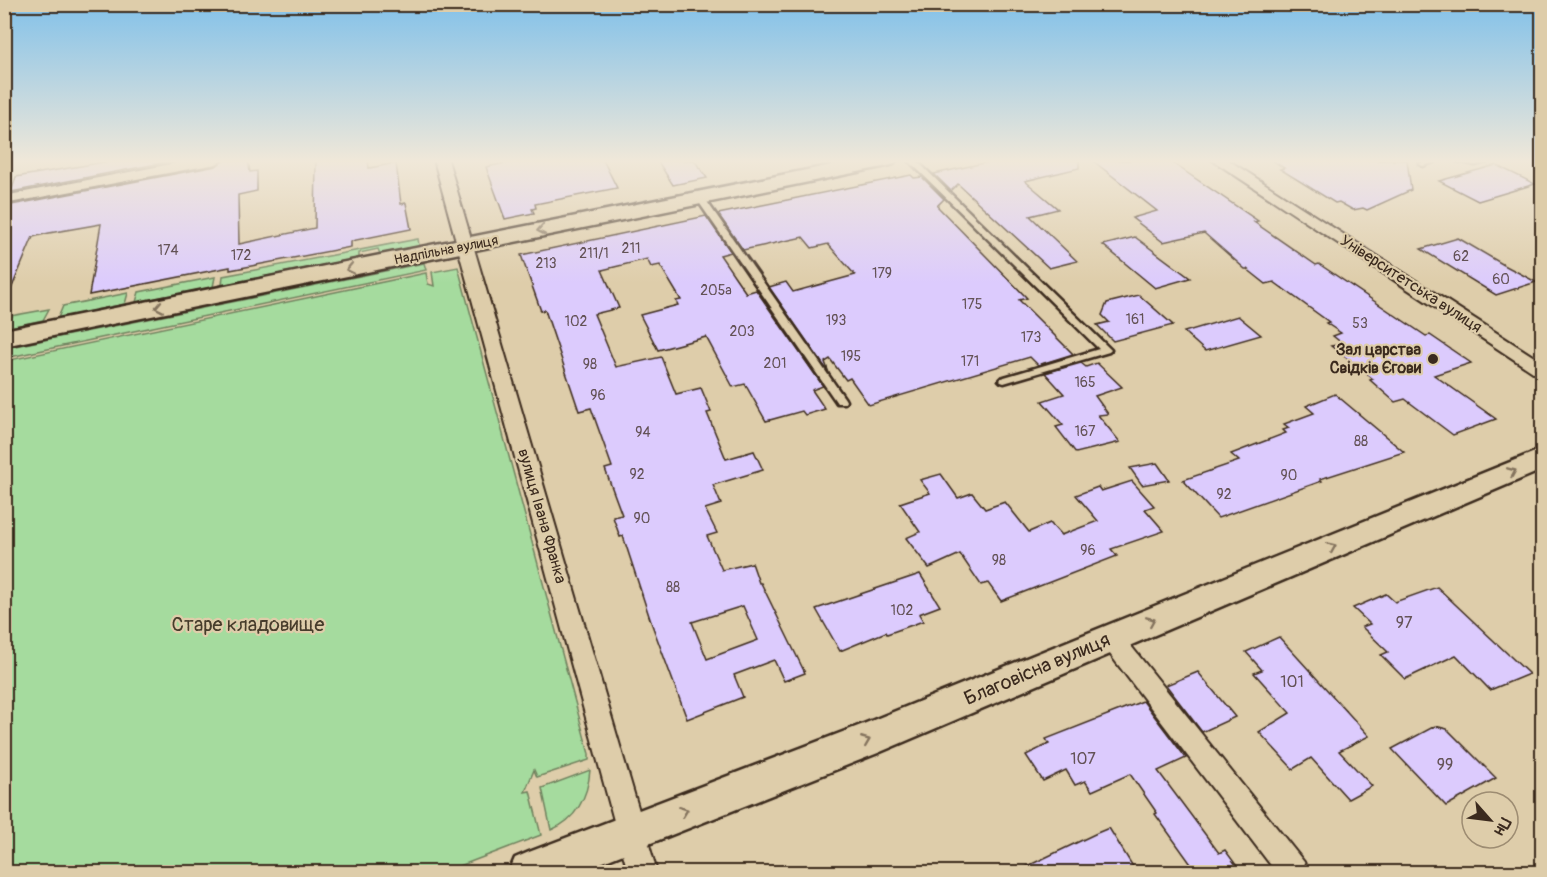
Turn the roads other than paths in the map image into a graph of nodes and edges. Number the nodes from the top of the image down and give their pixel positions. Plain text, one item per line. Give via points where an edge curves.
1 (452, 201) edge
2 (686, 201) edge
3 (702, 201) edge
4 (953, 201) edge
5 (1281, 201) edge
6 (465, 246) junction
7 (4, 338) edge
8 (1542, 370) edge
9 (1004, 380) dead end
10 (841, 401) dead end
11 (1542, 459) edge
12 (1111, 638) junction
13 (630, 833) junction
14 (529, 873) edge
15 (643, 873) edge
16 (1294, 873) edge

1 - 6 street, вулиця Івана Франка
2 -> 6 main road, Надпільна вулиця
3 - 10 lane
4 - 9 lane via 1106,350
5 - 8 street, Університетська вулиця
6 -> 7 main road, Надпільна вулиця
6 - 13 street, вулиця Івана Франка
12 -> 11 main road, Благовісна вулиця
13 -> 12 main road, Благовісна вулиця via 865,741
12 - 16 street
13 - 14 main road, Благовісна вулиця
13 - 15 street, вулиця Івана Франка

